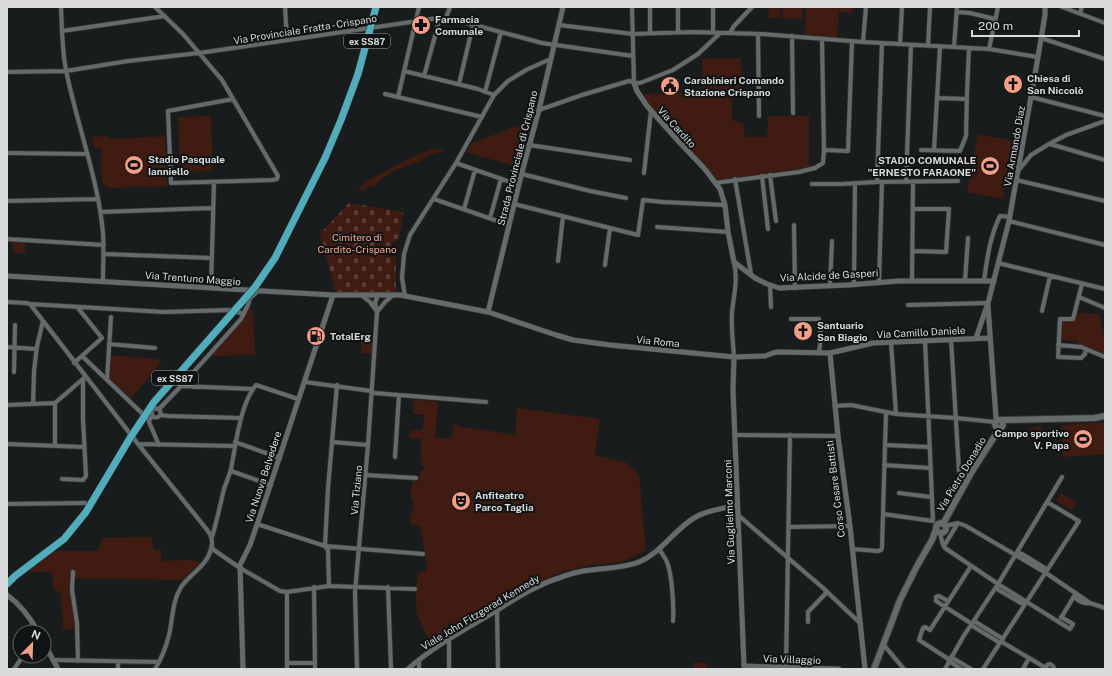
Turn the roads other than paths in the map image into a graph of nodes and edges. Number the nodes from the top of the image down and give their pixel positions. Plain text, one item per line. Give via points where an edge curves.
1 (61, 7) edge
2 (155, 7) edge
3 (285, 7) edge
4 (376, 7) edge
5 (419, 7) edge
6 (450, 7) edge
7 (563, 7) edge
8 (632, 7) edge
9 (650, 7) edge
10 (678, 7) edge
11 (713, 7) edge
12 (752, 7) edge
13 (866, 7) edge
14 (902, 7) edge
15 (930, 7) edge
16 (957, 7) edge
17 (998, 7) edge
18 (1045, 7) edge
19 (1062, 7) edge
20 (1082, 7) edge
21 (957, 12) junction
22 (1080, 13) junction
23 (165, 16) junction
24 (440, 18) junction
25 (446, 18) junction
26 (995, 19) junction
27 (416, 20) junction
28 (1105, 23) edge
29 (473, 24) junction
30 (559, 25) junction
31 (62, 31) junction
32 (501, 32) junction
33 (678, 32) junction
34 (713, 32) junction
35 (650, 33) junction
36 (720, 33) junction
37 (730, 33) junction
38 (633, 34) junction
39 (758, 34) junction
40 (792, 36) junction
41 (1041, 38) junction
42 (822, 39) junction
43 (288, 40) junction
44 (852, 42) junction
45 (863, 42) junction
46 (882, 43) junction
47 (900, 44) junction
48 (554, 45) junction
49 (911, 45) junction
50 (928, 46) junction
51 (940, 47) junction
52 (954, 47) junction
53 (969, 48) junction
54 (989, 49) junction
55 (199, 53) junction
56 (633, 56) junction
57 (1038, 57) junction
58 (1105, 59) edge
59 (550, 60) junction
60 (66, 71) junction
61 (404, 71) junction
62 (7, 72) edge
63 (424, 76) junction
64 (634, 83) junction
65 (459, 84) junction
66 (485, 92) junction
67 (385, 94) dead end
68 (494, 95) junction
69 (398, 97) junction
70 (1032, 97) junction
71 (938, 98) junction
72 (233, 99) junction
73 (966, 99) junction
74 (539, 110) junction
75 (651, 111) junction
76 (793, 113) dead end
77 (759, 116) dead end
78 (1105, 116) edge
79 (482, 117) junction
80 (1105, 121) edge
81 (1050, 144) junction
82 (529, 145) junction
83 (824, 150) junction
84 (921, 150) dead end
85 (934, 150) junction
86 (7, 153) edge
87 (87, 154) junction
88 (630, 160) dead end
89 (1105, 160) edge
90 (456, 163) junction
91 (475, 170) junction
92 (1018, 171) junction
93 (644, 173) dead end
94 (522, 174) junction
95 (770, 175) junction
96 (762, 176) junction
97 (501, 179) junction
98 (735, 179) junction
99 (1016, 180) junction
100 (714, 181) junction
101 (214, 182) junction
102 (877, 182) junction
103 (882, 182) junction
104 (906, 182) junction
105 (913, 182) junction
106 (958, 182) dead end
107 (855, 183) junction
108 (812, 184) dead end
109 (519, 185) junction
110 (98, 198) junction
111 (626, 198) dead end
112 (434, 199) junction
113 (7, 201) edge
114 (1105, 201) edge
115 (514, 204) junction
116 (725, 205) junction
117 (213, 208) junction
118 (464, 209) junction
119 (913, 209) junction
120 (100, 212) junction
121 (563, 216) junction
122 (490, 218) junction
123 (1009, 219) junction
124 (776, 221) dead end
125 (509, 225) junction
126 (794, 225) dead end
127 (656, 227) dead end
128 (610, 228) junction
129 (768, 229) dead end
130 (728, 232) junction
131 (968, 238) dead end
132 (7, 239) edge
133 (832, 241) dead end
134 (104, 245) junction
135 (1105, 245) edge
136 (912, 251) junction
137 (104, 254) junction
138 (212, 258) junction
139 (558, 261) dead end
140 (734, 262) junction
141 (998, 263) junction
142 (605, 265) dead end
143 (751, 274) junction
144 (7, 276) edge
145 (1050, 276) junction
146 (912, 281) junction
147 (966, 281) junction
148 (984, 281) junction
149 (994, 281) junction
150 (103, 282) junction
151 (879, 282) junction
152 (1082, 284) junction
153 (854, 285) junction
154 (770, 286) junction
155 (830, 286) junction
156 (212, 288) junction
157 (794, 288) junction
158 (1105, 289) edge
159 (245, 290) junction
160 (258, 291) junction
161 (333, 295) junction
162 (361, 295) junction
163 (378, 295) junction
164 (393, 295) junction
165 (402, 296) junction
166 (1079, 297) junction
167 (250, 298) junction
168 (7, 302) edge
169 (988, 303) junction
170 (30, 304) junction
171 (908, 305) dead end
172 (771, 307) dead end
173 (78, 308) junction
174 (1105, 308) edge
175 (1042, 311) dead end
176 (377, 312) junction
177 (488, 312) junction
178 (244, 314) junction
179 (111, 318) dead end
180 (791, 319) dead end
181 (983, 319) junction
182 (43, 321) junction
183 (989, 321) junction
184 (15, 324) dead end
185 (976, 338) junction
186 (990, 338) junction
187 (951, 339) junction
188 (925, 340) junction
189 (891, 342) junction
190 (109, 344) junction
191 (1058, 345) junction
192 (7, 348) edge
193 (15, 348) junction
194 (36, 348) junction
195 (155, 348) dead end
196 (1086, 349) junction
197 (819, 353) junction
198 (830, 353) junction
199 (82, 356) junction
200 (734, 357) junction
201 (1105, 357) edge
202 (74, 362) junction
203 (14, 372) dead end
204 (191, 374) junction
205 (85, 378) junction
206 (107, 380) junction
207 (305, 382) junction
208 (336, 385) junction
209 (182, 386) junction
210 (193, 387) junction
211 (252, 389) junction
212 (371, 391) junction
213 (399, 395) junction
214 (298, 399) junction
215 (486, 402) dead end
216 (34, 404) junction
217 (55, 404) junction
218 (7, 405) edge
219 (835, 406) junction
220 (159, 409) junction
221 (138, 410) junction
222 (153, 410) junction
223 (886, 412) junction
224 (160, 414) junction
225 (896, 414) junction
226 (153, 416) junction
227 (928, 416) junction
228 (1105, 416) edge
229 (241, 418) junction
230 (956, 418) junction
231 (149, 420) junction
232 (998, 424) junction
233 (735, 435) junction
234 (790, 435) junction
235 (838, 436) junction
236 (332, 442) junction
237 (7, 444) edge
238 (138, 444) junction
239 (160, 444) junction
240 (235, 444) junction
241 (55, 445) junction
242 (368, 445) junction
243 (885, 445) junction
244 (84, 447) junction
245 (929, 447) junction
246 (395, 457) dead end
247 (280, 458) junction
248 (884, 465) junction
249 (930, 468) junction
250 (231, 471) junction
251 (971, 473) junction
252 (365, 475) junction
253 (1062, 477) dead end
254 (416, 478) dead end
255 (62, 479) dead end
256 (271, 485) junction
257 (899, 493) dead end
258 (931, 497) junction
259 (1047, 502) junction
260 (84, 503) dead end
261 (7, 504) edge
262 (737, 505) junction
263 (883, 514) junction
264 (738, 515) junction
265 (958, 523) junction
266 (257, 524) junction
267 (850, 526) junction
268 (789, 527) junction
269 (939, 527) junction
270 (212, 537) junction
271 (325, 546) junction
272 (944, 546) junction
273 (212, 547) junction
274 (659, 548) junction
275 (359, 549) junction
276 (852, 549) junction
277 (423, 554) dead end
278 (1015, 554) junction
279 (788, 559) junction
280 (971, 566) junction
281 (240, 568) junction
282 (73, 572) dead end
283 (1046, 573) junction
284 (7, 584) edge
285 (998, 584) junction
286 (329, 586) junction
287 (356, 586) junction
288 (314, 587) junction
289 (388, 587) junction
290 (415, 589) dead end
291 (287, 592) junction
292 (827, 592) junction
293 (7, 595) edge
294 (1075, 595) junction
295 (948, 601) junction
296 (1027, 602) junction
297 (945, 606) junction
298 (1105, 608) edge
299 (497, 610) junction
300 (673, 621) dead end
301 (808, 622) dead end
302 (860, 623) junction
303 (972, 623) junction
304 (33, 624) edge
305 (449, 638) junction
306 (1002, 641) junction
307 (883, 644) junction
308 (52, 657) edge
309 (1029, 658) junction
310 (950, 659) junction
311 (54, 660) junction
312 (419, 660) junction
313 (78, 661) junction
314 (118, 662) junction
315 (159, 662) junction
316 (287, 663) junction
317 (314, 663) junction
318 (744, 666) joint
319 (786, 667) junction
320 (1047, 668) edge
321 (58, 669) edge
322 (118, 669) edge
323 (155, 669) edge
324 (243, 669) edge
325 (287, 669) edge
326 (315, 669) edge
327 (357, 669) edge
328 (391, 669) edge
329 (408, 669) edge
330 (419, 669) edge
331 (449, 669) edge
332 (498, 669) edge
333 (839, 669) edge
334 (865, 669) edge
335 (874, 669) edge
336 (904, 669) edge
337 (945, 669) edge
338 (961, 669) edge
339 (971, 669) edge
340 (983, 669) edge
341 (1023, 669) edge
342 (1054, 669) edge

1 - 31 street
2 - 23 street
3 - 43 street
4 - 284 highway, ex SS87, bridge via 358,74 341,120 275,258 255,287 154,402 86,512 64,539
5 - 27 street
6 - 25 street
7 - 30 street, Strada Provinciale di Crispano
8 - 38 street
9 - 35 street
10 - 33 street
11 - 34 street
12 - 37 street
13 - 45 street
14 - 47 street
15 - 50 street
16 - 21 street
17 - 26 street
18 - 41 street, Via Armando Diaz
19 - 22 street
20 - 22 street
21 - 26 street
21 - 52 street
22 - 28 street
23 - 31 street
23 - 55 street
24 - 25 street, Via Provinciale Fratta - Crispano
24 - 27 street, Via Provinciale Fratta - Crispano
24 - 63 street
25 - 29 street, Via Provinciale Fratta - Crispano
26 - 54 street
27 - 43 street, Via Provinciale Fratta - Crispano
27 - 61 street
29 - 32 street, Via Provinciale Fratta - Crispano
29 - 65 street
30 - 38 street
30 - 48 street, Strada Provinciale di Crispano
31 - 60 street
32 - 48 street, Via Provinciale Fratta - Crispano
32 - 66 street
33 - 34 street
33 - 35 street
34 - 36 street
35 - 38 street
36 - 37 street
36 - 64 street via 698,54 673,70
37 - 39 street
38 - 56 street
39 - 40 street
39 - 77 street
40 - 42 street
40 - 76 street
41 - 57 street, Via Armando Diaz
41 - 58 street
42 - 44 street
42 - 83 street
43 - 55 street, Via Provinciale Fratta - Crispano
44 - 45 street
44 - 83 street via 848,151
45 - 46 street
46 - 47 street
46 - 102 street
47 - 49 street
48 - 56 street, Via Provinciale Fratta - Crispano
48 - 59 street, Strada Provinciale di Crispano
49 - 50 street
49 - 104 street
50 - 51 street
51 - 52 street
51 - 71 street
52 - 53 street
53 - 54 street
53 - 73 street
54 - 57 street
55 - 60 street, Via Provinciale Fratta - Crispano
55 - 72 street via 222,80
56 - 64 street
57 - 70 street, Via Armando Diaz
59 - 68 street via 508,81
59 - 74 street, Strada Provinciale di Crispano
60 - 62 street, Via Provinciale Fratta - Crispano
60 - 87 street
61 - 63 street
61 - 69 street
63 - 65 street
64 - 74 street via 629,81
64 - 75 street, Via Cardito
65 - 66 street
66 - 68 street
67 - 69 street
68 - 79 street
69 - 79 street
70 - 78 street
70 - 92 street, Via Armando Diaz
71 - 73 street
71 - 85 street
72 - 101 street via 278,176 272,180
72 - 101 street via 168,111 171,183
73 - 85 street via 966,136 960,151
74 - 82 street, Strada Provinciale di Crispano
75 - 93 street
75 - 100 street, Via Cardito
79 - 90 street
80 - 81 street
81 - 89 street
81 - 92 street via 1031,155
82 - 88 street
82 - 94 street, Strada Provinciale di Crispano
83 - 95 street via 824,162 820,166 799,172
84 - 85 street
86 - 87 street
87 - 110 street
90 - 91 street
90 - 112 street
91 - 97 street
91 - 118 street
92 - 99 street, Via Armando Diaz
94 - 109 street, Strada Provinciale di Crispano
94 - 111 street
95 - 96 street
95 - 124 street
96 - 98 street
96 - 129 street
97 - 109 street
97 - 122 street
98 - 100 street
98 - 143 street
99 - 114 street
99 - 123 street, Via Armando Diaz
100 - 116 street via 720,189
101 - 117 street
102 - 103 street
102 - 107 street
103 - 104 street
103 - 151 street
104 - 105 street
105 - 106 street
105 - 119 street
107 - 108 street
107 - 153 street
109 - 115 street, Strada Provinciale di Crispano
110 - 113 street
110 - 120 street
112 - 118 street
112 - 165 street via 407,243
115 - 121 street
115 - 125 street, Strada Provinciale di Crispano
116 - 128 street via 643,200 638,235
116 - 130 street
117 - 120 street
117 - 138 street
118 - 122 street
119 - 136 street
119 - 136 street via 949,209 946,252
120 - 134 street
121 - 128 street
121 - 139 street
122 - 125 street
123 - 135 street
123 - 141 street, Via Armando Diaz
123 - 148 street via 1000,216 995,226
125 - 177 street, Strada Provinciale di Crispano
126 - 157 street
127 - 130 street
128 - 142 street
130 - 140 street
131 - 147 street
132 - 134 street
133 - 155 street
134 - 137 street
136 - 146 street
137 - 138 street
137 - 150 street
138 - 156 street
140 - 143 street, Via Alcide de Gasperi
140 - 200 street
141 - 145 street
141 - 149 street, Via Armando Diaz
143 - 154 street, Via Alcide de Gasperi
144 - 150 street, Via Trentuno Maggio
145 - 152 street
145 - 175 street
146 - 147 street, Via Alcide de Gasperi
146 - 151 street, Via Alcide de Gasperi
147 - 148 street, Via Alcide de Gasperi
148 - 149 street, Via Alcide de Gasperi
149 - 169 street, Via Armando Diaz
150 - 156 street, Via Trentuno Maggio
151 - 153 street, Via Alcide de Gasperi
152 - 158 street
152 - 166 street
153 - 155 street, Via Alcide de Gasperi
154 - 157 street, Via Alcide de Gasperi
154 - 172 street
155 - 157 street, Via Alcide de Gasperi
156 - 159 street, Via Trentuno Maggio
159 - 160 street, Via Trentuno Maggio
159 - 167 street
160 - 161 street, Via Trentuno Maggio
160 - 167 street
161 - 162 street, Via Trentuno Maggio
161 - 207 street, Via Nuova Belvedere
162 - 163 street, Via Trentuno Maggio
162 - 176 street
163 - 164 street, Via Trentuno Maggio
163 - 176 street, Via Tiziano via 375,303
164 - 165 street, Via Trentuno Maggio
164 - 176 street
165 - 177 street, Via Roma
166 - 174 street
166 - 191 street via 1073,319 1060,319
167 - 178 street
168 - 170 street
169 - 171 street
169 - 181 street, Via Armando Diaz
169 - 183 street
170 - 173 street
170 - 182 street
173 - 178 street via 164,312 230,310
173 - 199 street via 102,338
176 - 212 street, Via Tiziano
177 - 200 street, Via Roma via 573,340
178 - 204 street
179 - 190 street
180 - 197 street via 819,319
181 - 183 street via 986,317
181 - 185 street, Via Armando Diaz
182 - 194 street
182 - 202 street
183 - 186 street
184 - 193 street
185 - 186 street, Via Camillo Daniele
185 - 187 street, Via Camillo Daniele
186 - 232 street
187 - 188 street, Via Camillo Daniele
187 - 230 street
188 - 189 street, Via Camillo Daniele
188 - 227 street
189 - 198 street, Via Camillo Daniele via 873,343
189 - 225 street
190 - 195 street
190 - 206 street
191 - 196 street
191 - 196 street via 1058,357 1081,358
192 - 193 street
193 - 194 street
193 - 203 street
194 - 216 street
196 - 201 street
197 - 198 street, Via Roma
197 - 200 street, Via Roma via 778,352 765,356
198 - 219 street, Corso Cesare Battisti
199 - 202 street
199 - 206 street
200 - 233 street, Via Guglielmo Marconi
202 - 205 street
204 - 209 street
204 - 210 street
205 - 217 street
205 - 238 street
205 - 244 street
206 - 221 street
207 - 208 street
207 - 214 street, Via Nuova Belvedere
208 - 212 street
208 - 236 street
209 - 210 street
209 - 220 street
210 - 211 street
211 - 214 street via 256,385
211 - 229 street
212 - 213 street
212 - 242 street, Via Tiziano
213 - 215 street
213 - 246 street
214 - 247 street, Via Nuova Belvedere
216 - 217 street
216 - 218 street
217 - 241 street
219 - 223 street via 851,405
219 - 235 street, Corso Cesare Battisti
220 - 222 street
220 - 224 street
221 - 222 street
221 - 231 street
222 - 226 street
223 - 225 street
223 - 243 street
224 - 226 street via 157,417
224 - 229 street
225 - 227 street
226 - 231 street
227 - 230 street
227 - 245 street
228 - 232 main road via 1008,421
229 - 240 street
230 - 232 street
230 - 251 street via 959,471
231 - 239 street
232 - 251 main road, Via Pietro Donadio via 996,434
233 - 234 street
233 - 262 street, Via Guglielmo Marconi
234 - 235 street
234 - 268 street
235 - 267 street, Corso Cesare Battisti
236 - 242 street
236 - 271 street
237 - 241 street
238 - 239 street
238 - 270 street
239 - 240 street
240 - 247 street
240 - 250 street
241 - 244 street
242 - 252 street, Via Tiziano
243 - 245 street
243 - 248 street
244 - 255 street via 85,479
245 - 249 street
247 - 256 street, Via Nuova Belvedere
248 - 249 street
248 - 263 street
249 - 258 street
250 - 256 street
250 - 270 street via 224,488
251 - 269 main road, Via Pietro Donadio
252 - 254 street
252 - 275 street, Via Tiziano
253 - 259 street
256 - 266 street, Via Nuova Belvedere
257 - 258 street
258 - 269 street
259 - 278 street
259 - 283 street via 1079,521
260 - 261 street
262 - 264 street, Via Guglielmo Marconi
262 - 274 street, Viale John Fitzgerad Kennedy via 694,518
263 - 269 street
263 - 276 street via 881,550
264 - 279 street
264 - 318 street, Via Guglielmo Marconi
265 - 269 street
265 - 272 street
265 - 278 street
266 - 271 street
266 - 281 street, Via Nuova Belvedere
267 - 268 street
267 - 276 street, Corso Cesare Battisti
268 - 279 street
269 - 272 street
269 - 307 main road, Via Pietro Donadio via 900,600
270 - 273 street
271 - 275 street
271 - 286 street via 328,550
272 - 280 street
273 - 281 street
273 - 315 street via 207,560 181,587 174,605 170,634
274 - 299 street, Viale John Fitzgerad Kennedy via 637,562 557,578 532,589
274 - 300 street via 668,563
275 - 277 street
275 - 287 street, Via Tiziano
276 - 302 street, Corso Cesare Battisti
278 - 283 street
278 - 285 street
279 - 292 street
279 - 319 street
280 - 285 street
280 - 295 street
281 - 291 street
281 - 324 street, Via Nuova Belvedere
282 - 313 street via 72,590 77,623
283 - 294 street
283 - 296 street
285 - 296 street
285 - 303 street
286 - 287 street
286 - 288 street
287 - 289 street
287 - 327 street, Via Tiziano
288 - 291 street
288 - 317 street
289 - 290 street
289 - 328 street
291 - 316 street
292 - 301 street via 808,612
292 - 302 street
293 - 304 street via 24,610
294 - 296 street via 1060,619
294 - 298 street
295 - 297 street
295 - 297 street via 936,597 936,601
296 - 306 street
297 - 303 street
297 - 310 street via 930,630 924,627 919,640
299 - 305 street, Viale John Fitzgerad Kennedy
299 - 332 street
302 - 334 street, Corso Cesare Battisti
303 - 306 street
303 - 310 street
305 - 312 street, Viale John Fitzgerad Kennedy
305 - 331 street
306 - 309 street
306 - 340 street
307 - 335 main road, Via Pietro Donadio
307 - 336 street
308 - 311 street
309 - 320 street
309 - 341 street
310 - 337 street
310 - 338 street
310 - 339 street
311 - 313 street
311 - 321 street
312 - 329 street, Viale John Fitzgerad Kennedy
312 - 330 street
313 - 314 street
314 - 315 street
314 - 322 street
315 - 323 street
316 - 317 street
316 - 325 street
317 - 326 street
318 - 319 street, Via Villaggio
319 - 333 street, Via Villaggio
320 - 342 street via 1050,664

